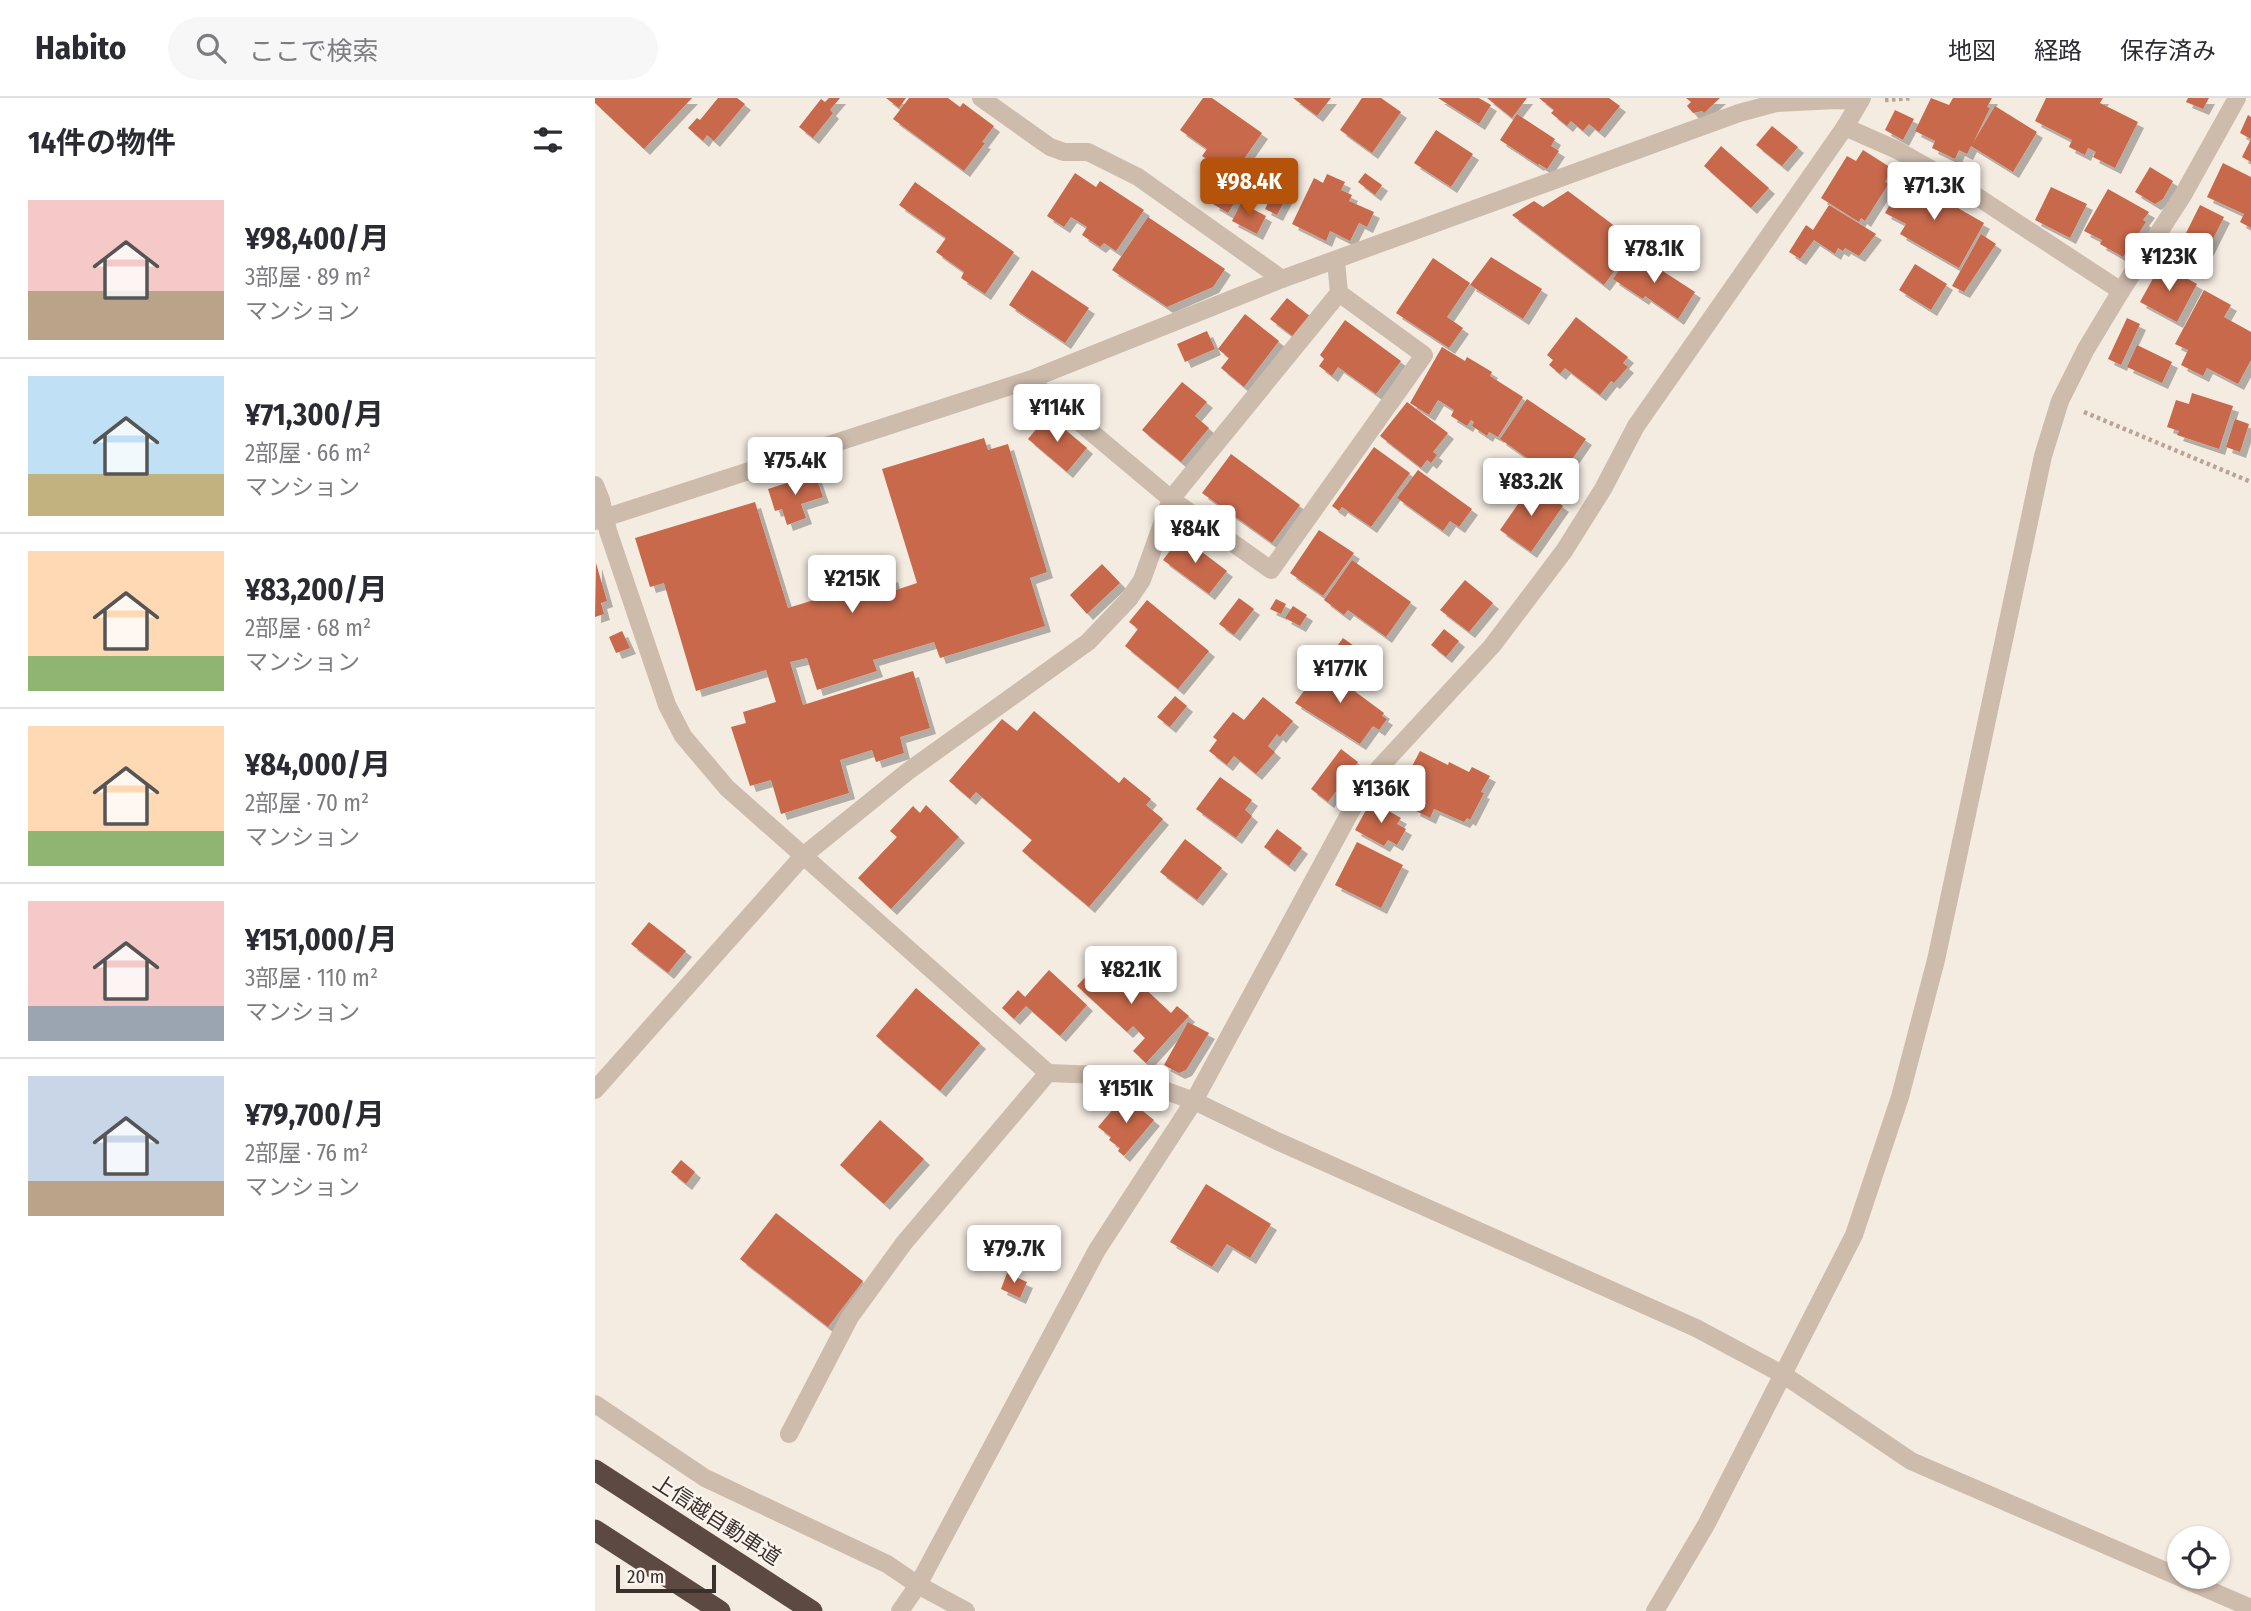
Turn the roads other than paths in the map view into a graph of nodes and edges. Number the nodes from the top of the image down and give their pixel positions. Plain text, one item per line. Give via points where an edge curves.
1 (981, 98) edge
2 (2237, 98) edge
3 (1861, 99) edge
4 (1845, 127) junction
5 (1336, 261) junction
6 (1282, 279) junction
7 (2121, 291) junction
8 (1339, 293) junction
9 (1029, 380) junction
10 (595, 485) edge
11 (1171, 499) junction
12 (600, 520) edge
13 (803, 856) junction
14 (1048, 1073) junction
15 (595, 1090) edge
16 (1193, 1101) junction
17 (1784, 1375) junction
18 (595, 1404) edge
19 (789, 1434) dead end
20 (595, 1470) edge
21 (595, 1530) edge
22 (918, 1585) junction
23 (2251, 1608) edge
24 (720, 1611) edge
25 (813, 1611) edge
26 (900, 1611) edge
27 (966, 1611) edge
28 (1655, 1611) edge

1 - 6 street via 1050,148 1088,152 1138,177
2 - 7 street via 2183,195
3 - 4 street
3 - 5 street via 1776,103 1739,113
4 - 7 street via 1961,186
4 - 16 street via 1636,426 1564,551 1492,646 1380,766 1358,798
5 - 6 street
5 - 8 street
6 - 9 street
7 - 17 street via 2060,401 2043,456 1936,960 1900,1097 1854,1235
8 - 11 street
8 - 11 street via 1424,355 1271,570
9 - 11 street
9 - 12 street
10 - 12 street
11 - 13 street via 1142,580 1089,642 907,772
12 - 13 street via 608,531 667,705 683,736 727,788
13 - 14 street
13 - 15 street
14 - 16 street via 1125,1076
14 - 19 street via 904,1243 850,1317
16 - 17 street via 1696,1328
16 - 22 street via 1097,1250
17 - 23 street via 1911,1461
17 - 28 street via 1706,1525
18 - 22 street via 705,1478 887,1564
20 - 25 highway, 上信越自動車道
21 - 24 highway
22 - 26 street
22 - 27 street

